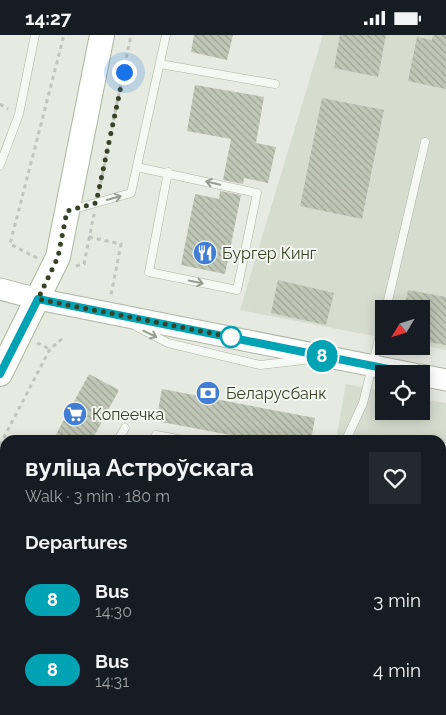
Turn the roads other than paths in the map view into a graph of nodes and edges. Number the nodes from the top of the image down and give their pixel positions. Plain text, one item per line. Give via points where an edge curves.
1 (35, 35) edge
2 (102, 35) edge
3 (166, 35) edge
4 (160, 64) junction
5 (275, 84) dead end
6 (425, 142) dead end
7 (0, 165) edge
8 (137, 167) junction
9 (168, 172) junction
10 (67, 211) junction
11 (0, 289) edge
12 (38, 299) junction
13 (388, 300) edge
14 (376, 355) edge
15 (373, 366) junction
16 (0, 374) edge
17 (430, 377) edge
18 (446, 380) edge
19 (125, 428) dead end
20 (121, 435) edge
21 (348, 435) edge

1 - 7 lane via 18,114
2 - 10 main road
3 - 4 lane
4 - 5 lane
4 - 8 lane
6 - 13 lane
8 - 9 lane
10 -> 8 lane via 131,193
9 -> 9 lane via 149,272 237,290 257,193
10 - 12 main road via 58,257
11 - 12 main road
12 - 15 main road via 108,306
12 - 16 main road
14 - 15 lane
15 - 21 lane via 363,403
17 - 18 main road
19 - 20 lane

